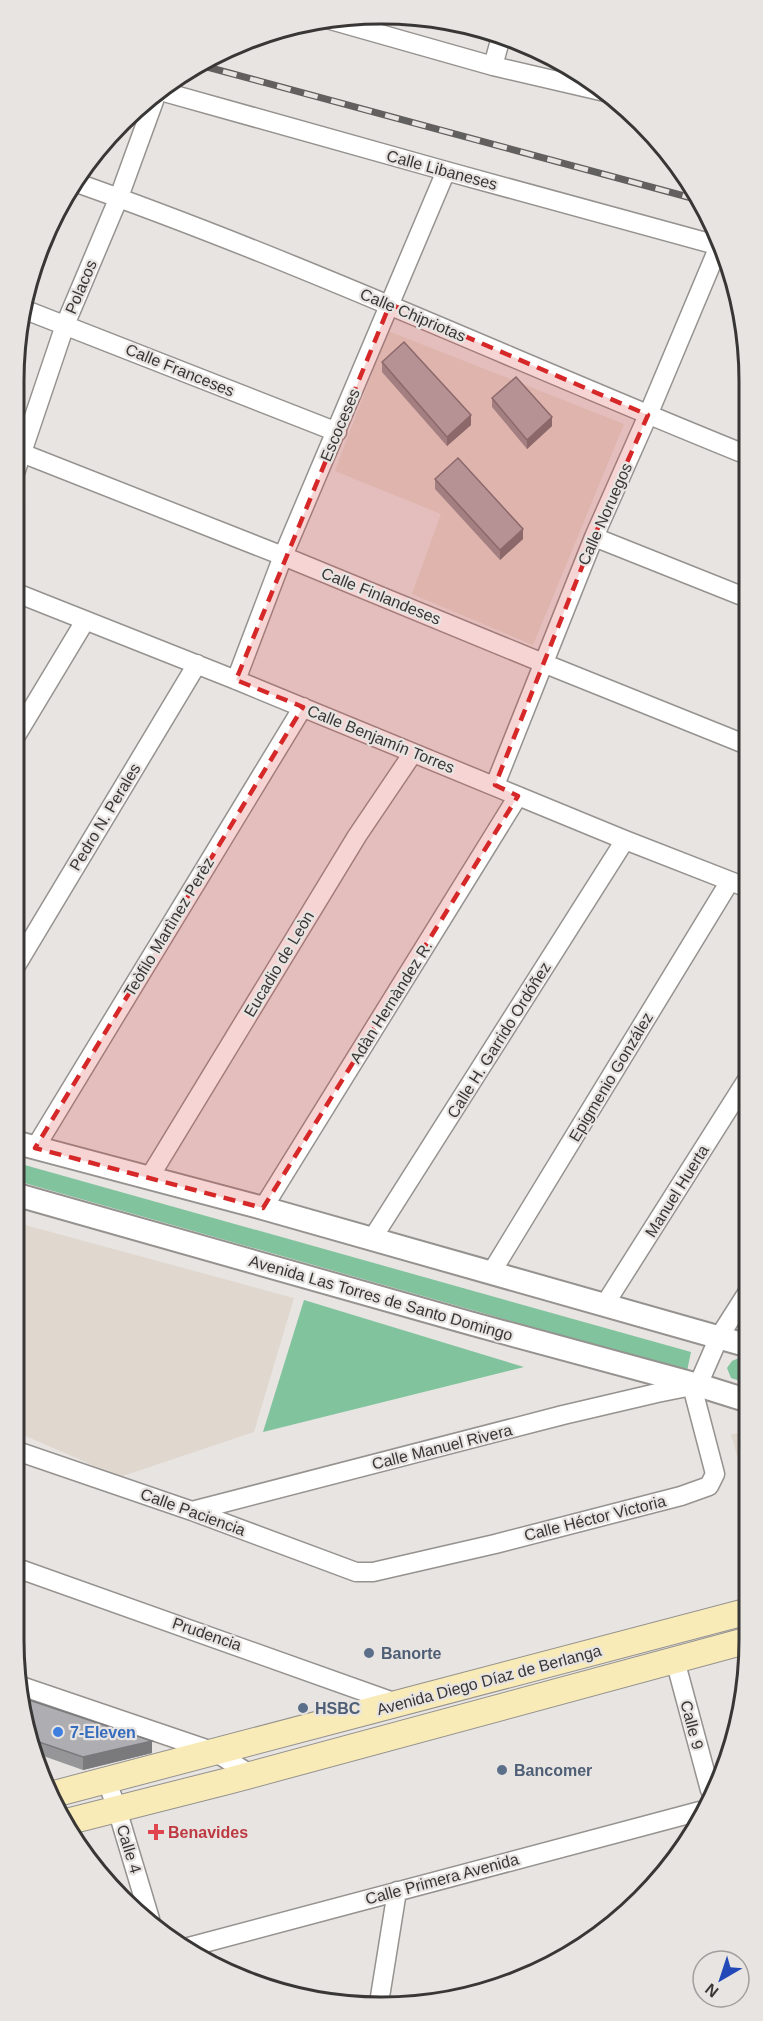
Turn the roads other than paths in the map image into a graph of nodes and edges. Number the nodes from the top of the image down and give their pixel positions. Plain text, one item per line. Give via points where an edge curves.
1 (367, 25) edge
2 (499, 44) edge
3 (493, 66) junction
4 (584, 87) edge
5 (170, 93) edge
6 (151, 109) edge
7 (446, 171) junction
8 (83, 185) edge
9 (119, 197) junction
10 (711, 244) edge
11 (716, 256) edge
12 (390, 304) junction
13 (31, 312) edge
14 (65, 325) junction
15 (648, 415) junction
16 (337, 432) junction
17 (24, 433) edge
18 (739, 452) edge
19 (24, 455) edge
20 (594, 537) junction
21 (284, 556) junction
22 (739, 595) edge
23 (24, 596) edge
24 (85, 621) junction
25 (543, 663) junction
26 (197, 664) junction
27 (236, 680) junction
28 (303, 707) junction
29 (24, 722) edge
30 (739, 742) edge
31 (413, 753) junction
32 (495, 785) junction
33 (518, 796) junction
34 (625, 840) junction
35 (730, 881) junction
36 (739, 884) edge
37 (24, 952) edge
38 (739, 1092) edge
39 (24, 1145) edge
40 (35, 1148) junction
41 (149, 1178) junction
42 (24, 1197) edge
43 (263, 1208) junction
44 (372, 1239) junction
45 (491, 1273) junction
46 (605, 1304) junction
47 (739, 1306) edge
48 (719, 1337) junction
49 (739, 1343) edge
50 (695, 1385) junction
51 (739, 1398) edge
52 (24, 1453) edge
53 (192, 1511) junction
54 (24, 1570) edge
55 (373, 1572) joint
56 (739, 1614) edge
57 (739, 1643) edge
58 (675, 1660) junction
59 (27, 1688) edge
60 (399, 1704) junction
61 (215, 1752) junction
62 (250, 1774) junction
63 (106, 1779) junction
64 (708, 1784) edge
65 (59, 1793) edge
66 (117, 1809) junction
67 (694, 1813) edge
68 (73, 1820) edge
69 (397, 1891) junction
70 (147, 1909) edge
71 (196, 1945) edge
72 (380, 1997) edge

1 - 3 street
2 - 3 street
3 - 4 street
5 - 7 street, Calle Libaneses
6 - 9 street, Polacos
7 - 10 street, Calle Libaneses
7 - 12 street, Escoceses
8 - 9 street, Calle Chipriotas
9 - 12 street, Calle Chipriotas
9 - 14 street, Polacos
11 - 15 street, Calle Noruegos
12 - 15 street, Calle Chipriotas
12 - 16 street, Escoceses
13 - 14 street, Calle Franceses
14 - 16 street, Calle Franceses
14 - 17 street, Polacos
15 - 18 street, Calle Chipriotas
15 - 20 street, Calle Noruegos
16 - 21 street, Escoceses
19 - 21 street, Calle Finlandeses
20 - 22 street
20 - 25 street, Calle Noruegos
21 - 25 street, Calle Finlandeses
21 - 27 street, Escoceses
23 - 24 street, Calle Benjamín Torres
24 - 26 street, Calle Benjamín Torres
24 - 29 street
25 - 30 street, Calle Finlandeses
25 - 32 street, Calle Noruegos
26 - 27 street, Calle Benjamín Torres
26 - 37 street, Pedro N. Perales
27 - 28 street, Calle Benjamín Torres
28 - 31 street, Calle Benjamín Torres
28 - 40 street, Teòfilo Martìnez Perèz
31 - 32 street, Calle Benjamín Torres
31 - 41 street, Eucadio de Leòn via 357,836
32 - 33 street, Calle Benjamín Torres
33 - 34 street, Calle Benjamín Torres
33 - 43 street, Adàn Hernàndez R.
34 - 35 street, Calle Benjamín Torres
34 - 44 street, Calle H. Garrido Ordóñez
35 - 36 street, Calle Benjamín Torres
35 - 45 street, Epigmenio González
38 - 46 street, Manuel Huerta
39 - 40 street
40 - 41 street
41 - 43 street
42 - 50 street, Avenida Las Torres de Santo Domingo
43 - 44 street
44 - 45 street
45 - 46 street
46 - 48 street
47 - 48 street
48 - 49 street
48 - 50 street
50 - 51 street, Avenida Las Torres de Santo Domingo
50 - 53 street, Calle Manuel Rivera
50 - 55 street, Calle Héctor Victoria via 715,1474 709,1486 495,1544
52 - 53 street, Calle Paciencia
53 - 55 street, Calle Paciencia via 356,1572
54 - 60 street, Prudencia
56 - 60 main road, Avenida Diego Díaz de Berlanga
57 - 58 main road, Avenida Diego Díaz de Berlanga
58 - 62 main road, Avenida Diego Díaz de Berlanga
58 - 64 street, Calle 9
59 - 61 street
60 - 61 main road, Avenida Diego Díaz de Berlanga
61 - 62 street
61 - 63 main road, Avenida Diego Díaz de Berlanga
62 - 66 main road, Avenida Diego Díaz de Berlanga
63 - 65 main road, Avenida Diego Díaz de Berlanga
63 - 66 street, Calle 4
66 - 68 main road, Avenida Diego Díaz de Berlanga
66 - 70 street, Calle 4
67 - 69 street, Calle Primera Avenida
69 - 71 street, Calle Primera Avenida
69 - 72 street

